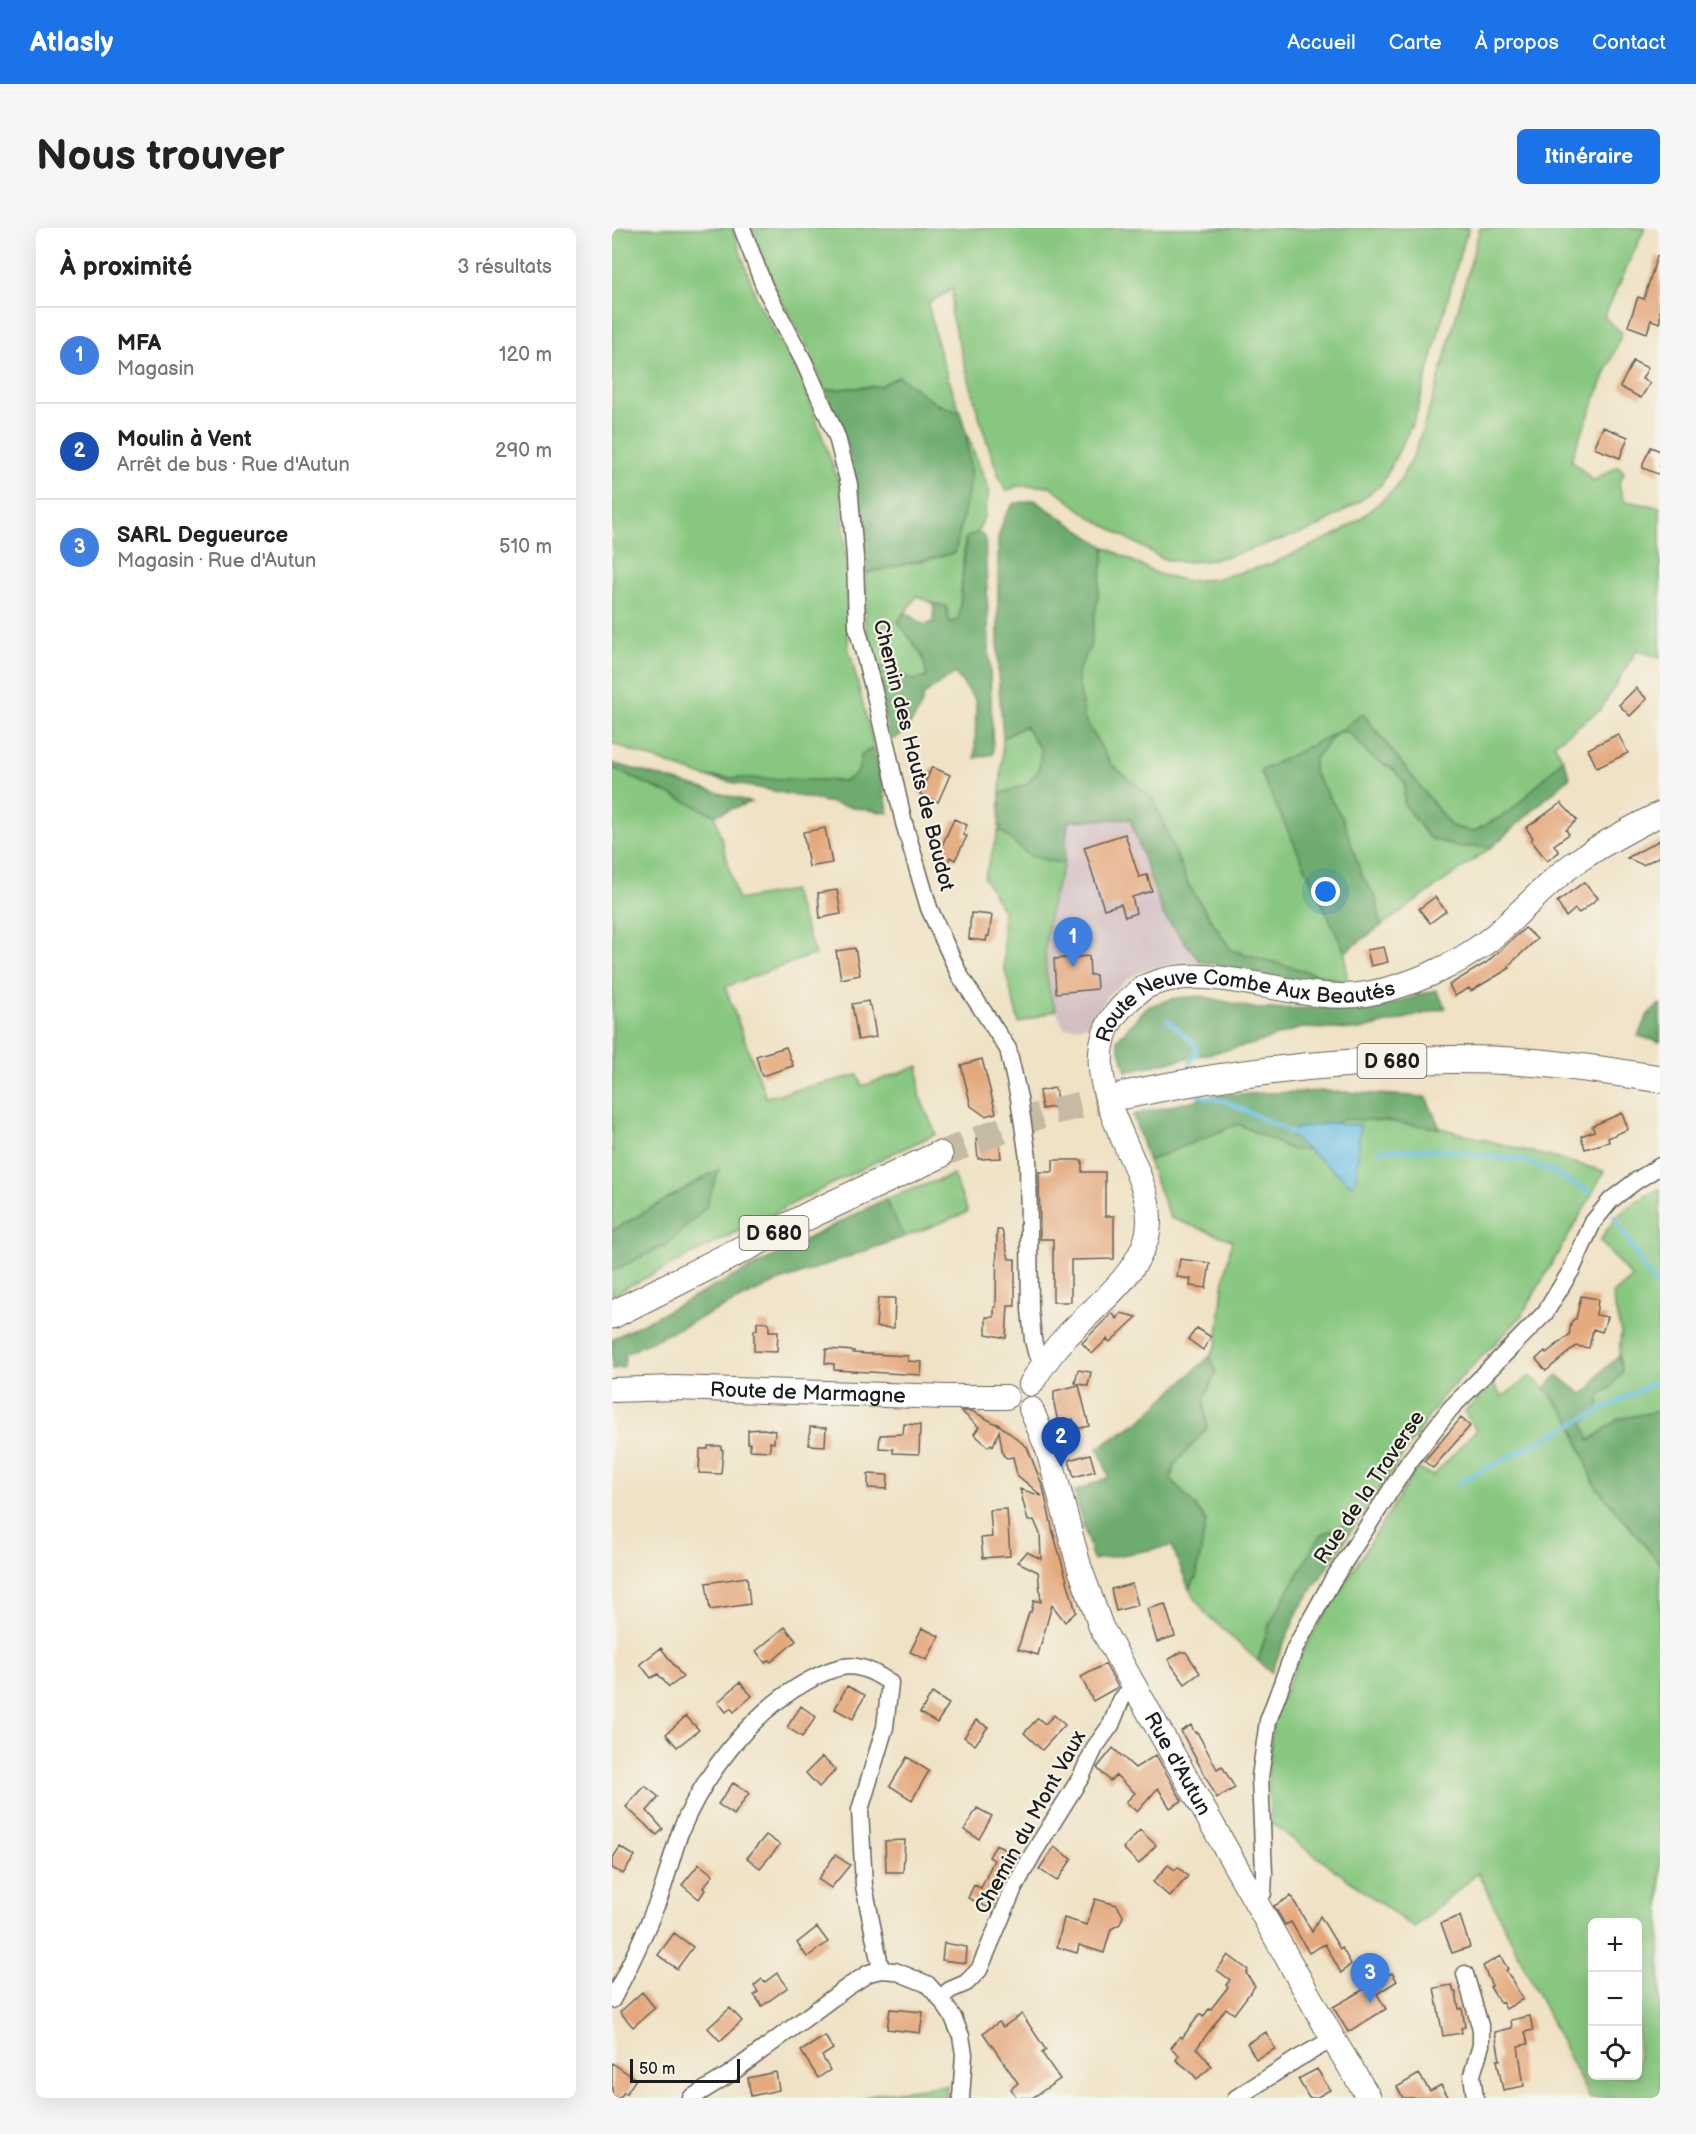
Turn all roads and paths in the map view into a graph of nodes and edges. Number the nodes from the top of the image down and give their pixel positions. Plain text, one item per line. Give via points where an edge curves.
1 (742, 228) edge
2 (1660, 814) edge
3 (1660, 1079) edge
4 (1125, 1095) tunnel mouth
5 (939, 1155) tunnel mouth
6 (1660, 1166) edge
7 (612, 1315) edge
8 (1046, 1361) junction
9 (1031, 1384) junction
10 (612, 1390) edge
11 (1006, 1397) junction
12 (1031, 1409) junction
13 (1134, 1689) junction
14 (1256, 1901) junction
15 (881, 1970) junction
16 (1465, 1974) dead end
17 (940, 1998) junction
18 (612, 2000) edge
19 (1333, 2039) junction
20 (691, 2098) edge
21 (961, 2098) edge
22 (1236, 2098) edge
23 (1369, 2098) edge
24 (1475, 2098) edge

1 - 8 street, Chemin des Hauts de Baudot via 764,286 837,437 849,484 857,627 904,823 929,908 960,976 1008,1049 1028,1158 1033,1340 1036,1352
2 - 8 main road, Route Neuve Combe Aux Beautés via 1579,860 1488,940 1407,985 1364,995 1314,994 1183,976 1145,987 1119,1009 1107,1029 1100,1056 1103,1083 1144,1193 1149,1215 1146,1241 1119,1285
3 - 4 main road, D 680 via 1578,1066 1414,1060 1242,1073
5 - 7 main road, D 680
6 - 14 street, Rue de la Traverse via 1611,1200 1593,1222 1572,1269 1545,1313 1450,1409 1409,1462 1332,1581 1295,1648 1268,1721 1260,1777 1263,1893
8 - 9 main road, Route Neuve Combe Aux Beautés
9 - 11 main road via 1021,1380 1012,1384
9 - 12 main road via 1037,1391 1037,1401
10 - 11 main road, Route de Marmagne via 675,1388
11 - 12 main road via 1012,1410
12 - 13 main road, Rue d'Autun via 1048,1450 1079,1566 1101,1627
13 - 14 main road, Rue d'Autun
13 - 17 street, Chemin du Mont Vaux via 1122,1700 1013,1890 979,1970
14 - 19 main road, Rue d'Autun
15 - 17 street via 895,1971 927,1984
15 - 18 street via 864,1886 860,1810 885,1727 890,1683 877,1673 851,1665 819,1675 794,1689 737,1741 711,1773 682,1829 661,1894
15 - 20 street via 846,1988
16 - 24 street via 1480,2029 1481,2045 1472,2075
17 - 21 street via 961,2036
19 - 22 street
19 - 23 main road, Rue d'Autun

